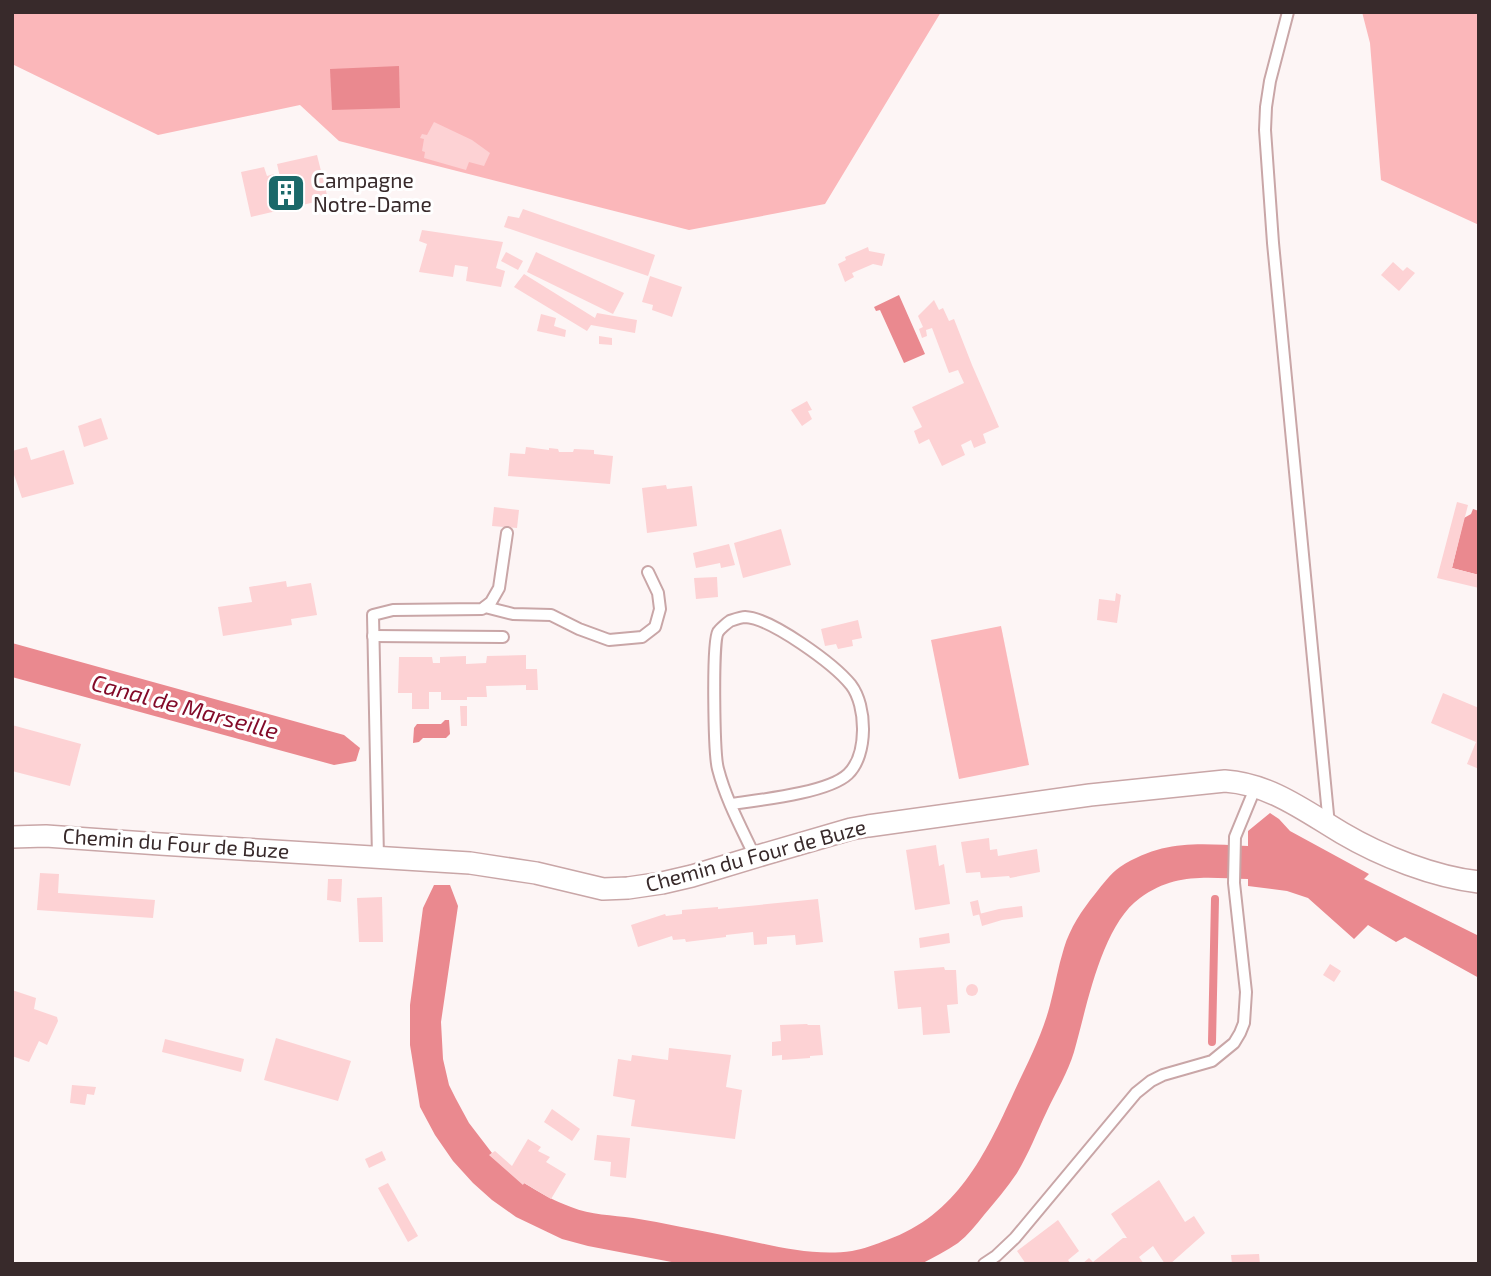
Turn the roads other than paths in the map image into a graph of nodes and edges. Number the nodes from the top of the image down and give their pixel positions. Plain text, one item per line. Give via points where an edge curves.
1 (1288, 12) edge
2 (507, 533) dead end
3 (648, 572) dead end
4 (485, 607) junction
5 (373, 636) junction
6 (503, 637) dead end
7 (1256, 786) junction
8 (731, 804) junction
9 (1329, 825) junction
10 (12, 837) edge
11 (378, 857) junction
12 (755, 857) junction
13 (1479, 882) edge
14 (984, 1264) edge

1 - 9 lane via 1270,81 1265,130
2 - 4 lane via 499,588
3 - 4 lane via 660,609 656,627 642,638 609,639 551,615 513,614
4 - 5 lane via 393,610 373,615
5 - 6 lane
5 - 11 lane
7 - 9 street, Chemin du Four de Buze
7 - 12 street, Chemin du Four de Buze via 1225,781 876,825
7 - 14 lane via 1235,837 1234,883 1246,1000 1244,1023 1234,1043 1212,1061 1163,1075 1136,1093 1015,1238
8 - 8 lane via 717,765 715,650 718,632 730,621 745,617 768,624 833,667 852,686 864,734 856,765 830,785
8 - 12 lane
9 - 13 street, Chemin du Four de Buze via 1433,873
10 - 11 street, Chemin du Four de Buze
11 - 12 street, Chemin du Four de Buze via 470,863 603,889 692,877

